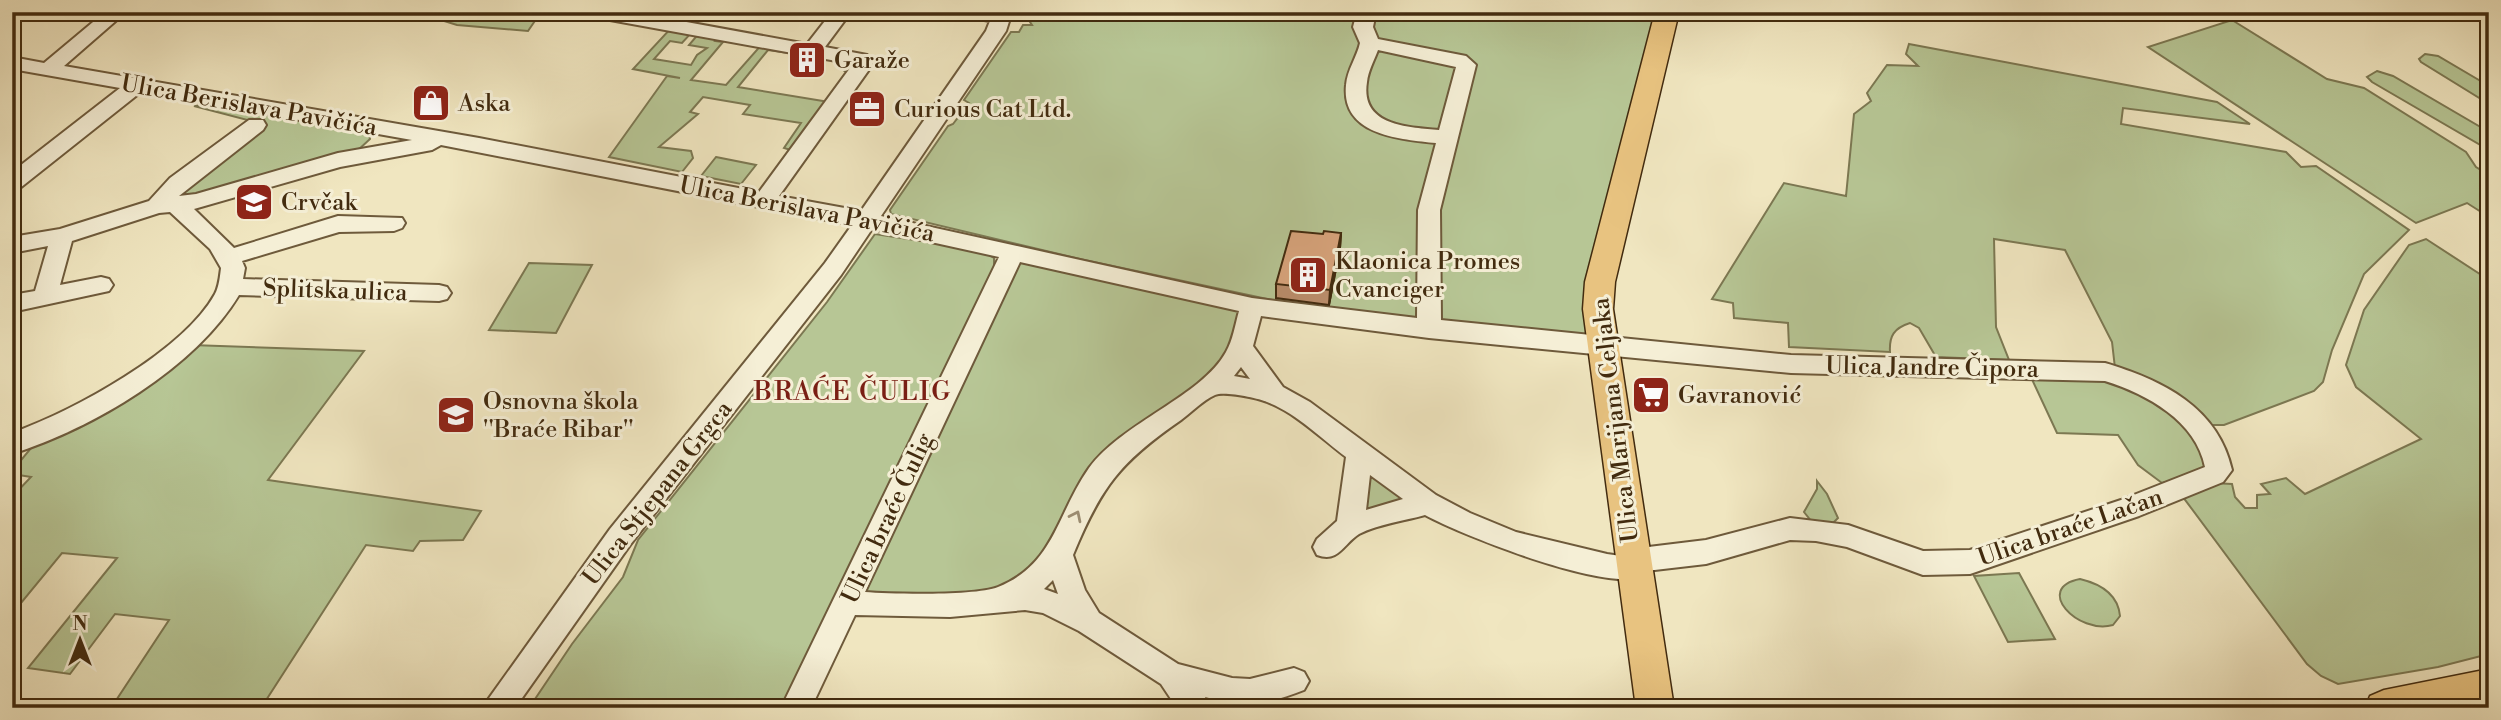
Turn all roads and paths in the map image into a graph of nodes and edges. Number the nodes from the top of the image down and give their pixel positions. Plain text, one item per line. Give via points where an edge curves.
1 (117, 12) edge
2 (599, 12) edge
3 (842, 12) edge
4 (968, 12) edge
5 (1367, 12) edge
6 (1667, 12) edge
7 (1003, 15) edge
8 (1370, 43) junction
9 (813, 49) junction
10 (12, 63) edge
11 (50, 69) junction
12 (137, 85) junction
13 (257, 125) dead end
14 (382, 128) junction
15 (1447, 137) junction
16 (451, 140) junction
17 (368, 153) junction
18 (12, 183) edge
19 (764, 200) junction
20 (166, 206) junction
21 (867, 220) junction
22 (394, 223) dead end
23 (62, 236) junction
24 (12, 245) edge
25 (1013, 251) junction
26 (230, 257) junction
27 (101, 285) dead end
28 (231, 287) junction
29 (439, 293) dead end
30 (45, 297) junction
31 (12, 304) edge
32 (1252, 306) junction
33 (1429, 329) junction
34 (1601, 346) junction
35 (1240, 347) junction
36 (1211, 385) junction
37 (1274, 394) junction
38 (12, 444) edge
39 (1360, 453) junction
40 (2219, 470) joint
41 (1427, 503) junction
42 (1350, 526) junction
43 (1327, 547) dead end
44 (1059, 555) junction
45 (1632, 565) junction
46 (1002, 599) junction
47 (846, 602) junction
48 (1089, 622) junction
49 (527, 670) junction
50 (1171, 675) junction
51 (1293, 681) dead end
52 (2489, 686) edge
53 (1247, 700) edge
54 (497, 708) edge
55 (509, 708) edge
56 (796, 708) edge
57 (1195, 708) edge
58 (1656, 708) edge
59 (2384, 708) edge

1 - 11 street
2 - 9 street
3 - 9 street
4 - 7 street
5 - 8 street via 1363,27
6 - 34 main road, Ulica Marijana Celjaka via 1600,282
7 - 21 street, Ulica Stjepana Grgca
8 - 15 street via 1355,86 1355,102 1363,116 1386,130
8 - 15 street via 1465,63
9 - 19 street via 857,57 863,64
10 - 11 street, Ulica Berislava Pavičića
11 - 12 street, Ulica Berislava Pavičića
12 - 14 street, Ulica Berislava Pavičića
12 - 18 street
13 - 20 street via 178,183
14 - 16 street, Ulica Berislava Pavičića
14 - 17 street
15 - 33 street via 1429,210
16 - 17 street
16 - 19 street, Ulica Berislava Pavičića
17 - 20 street
19 - 21 street, Ulica Berislava Pavičića
20 - 23 street
20 - 26 street
21 - 25 street, Ulica Berislava Pavičića
21 - 49 street, Ulica Stjepana Grgca via 796,319 613,546
22 - 26 street, Splitska ulica via 338,224
23 - 24 street
23 - 30 street
25 - 32 street, Ulica Berislava Pavičića
25 - 47 street, Ulica braće Čulig
26 - 28 street
27 - 30 street
28 - 29 street, Splitska ulica
28 - 38 street via 200,328 132,386 66,423
30 - 31 street
32 - 33 street, Ulica Berislava Pavičića
32 - 35 street
33 - 34 street, Ulica Berislava Pavičića
34 - 40 street, Ulica Jandre Čipora via 1804,364 2105,372 2143,386 2186,415 2206,437
34 - 45 main road, Ulica Marijana Celjaka
35 - 36 street
35 - 37 street
36 - 37 street
44 -> 36 street via 1092,485 1109,463
37 - 39 street, Ulica braće Lačan
39 - 41 street, Ulica braće Lačan
39 - 42 street
40 - 45 street, Ulica braće Lačan via 2162,496 1969,562 1923,563 1848,536 1790,529 1706,552
41 - 42 street
41 - 45 street, Ulica braće Lačan via 1513,542 1608,566
42 - 43 street
44 - 46 street via 1033,582
44 - 48 street via 1072,594
45 - 58 main road, Ulica Marijana Celjaka
46 - 47 street via 950,605
46 - 48 street via 1047,602
47 - 56 street, Ulica braće Čulig
48 - 50 street
49 - 54 street, Ulica Stjepana Grgca
49 - 55 street, Ulica Stjepana Grgca
50 - 53 street via 1232,691
50 - 57 street
51 - 53 street
52 - 59 main road

